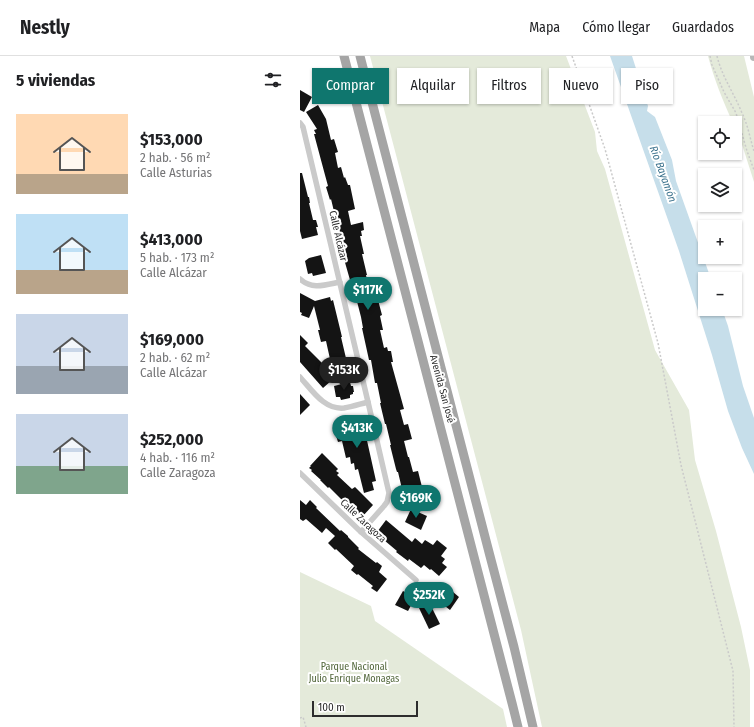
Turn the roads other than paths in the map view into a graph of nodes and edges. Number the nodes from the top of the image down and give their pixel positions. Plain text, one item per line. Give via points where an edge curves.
1 (344, 56) edge
2 (360, 56) edge
3 (300, 123) edge
4 (300, 279) edge
5 (340, 282) junction
6 (300, 377) edge
7 (368, 402) junction
8 (300, 473) edge
9 (360, 532) junction
10 (416, 580) dead end
11 (518, 727) edge
12 (533, 727) edge

1 - 11 main road, Avenida San José
2 - 12 main road, Avenida San José
3 - 5 street, Calle Alcázar
4 - 5 street via 315,286
5 - 7 street, Calle Alcázar
6 - 7 street via 322,401 332,407 343,408
7 - 9 street, Calle Alcázar via 389,493 384,506
8 - 9 street, Calle Zaragoza
9 - 10 street, Calle Zaragoza

